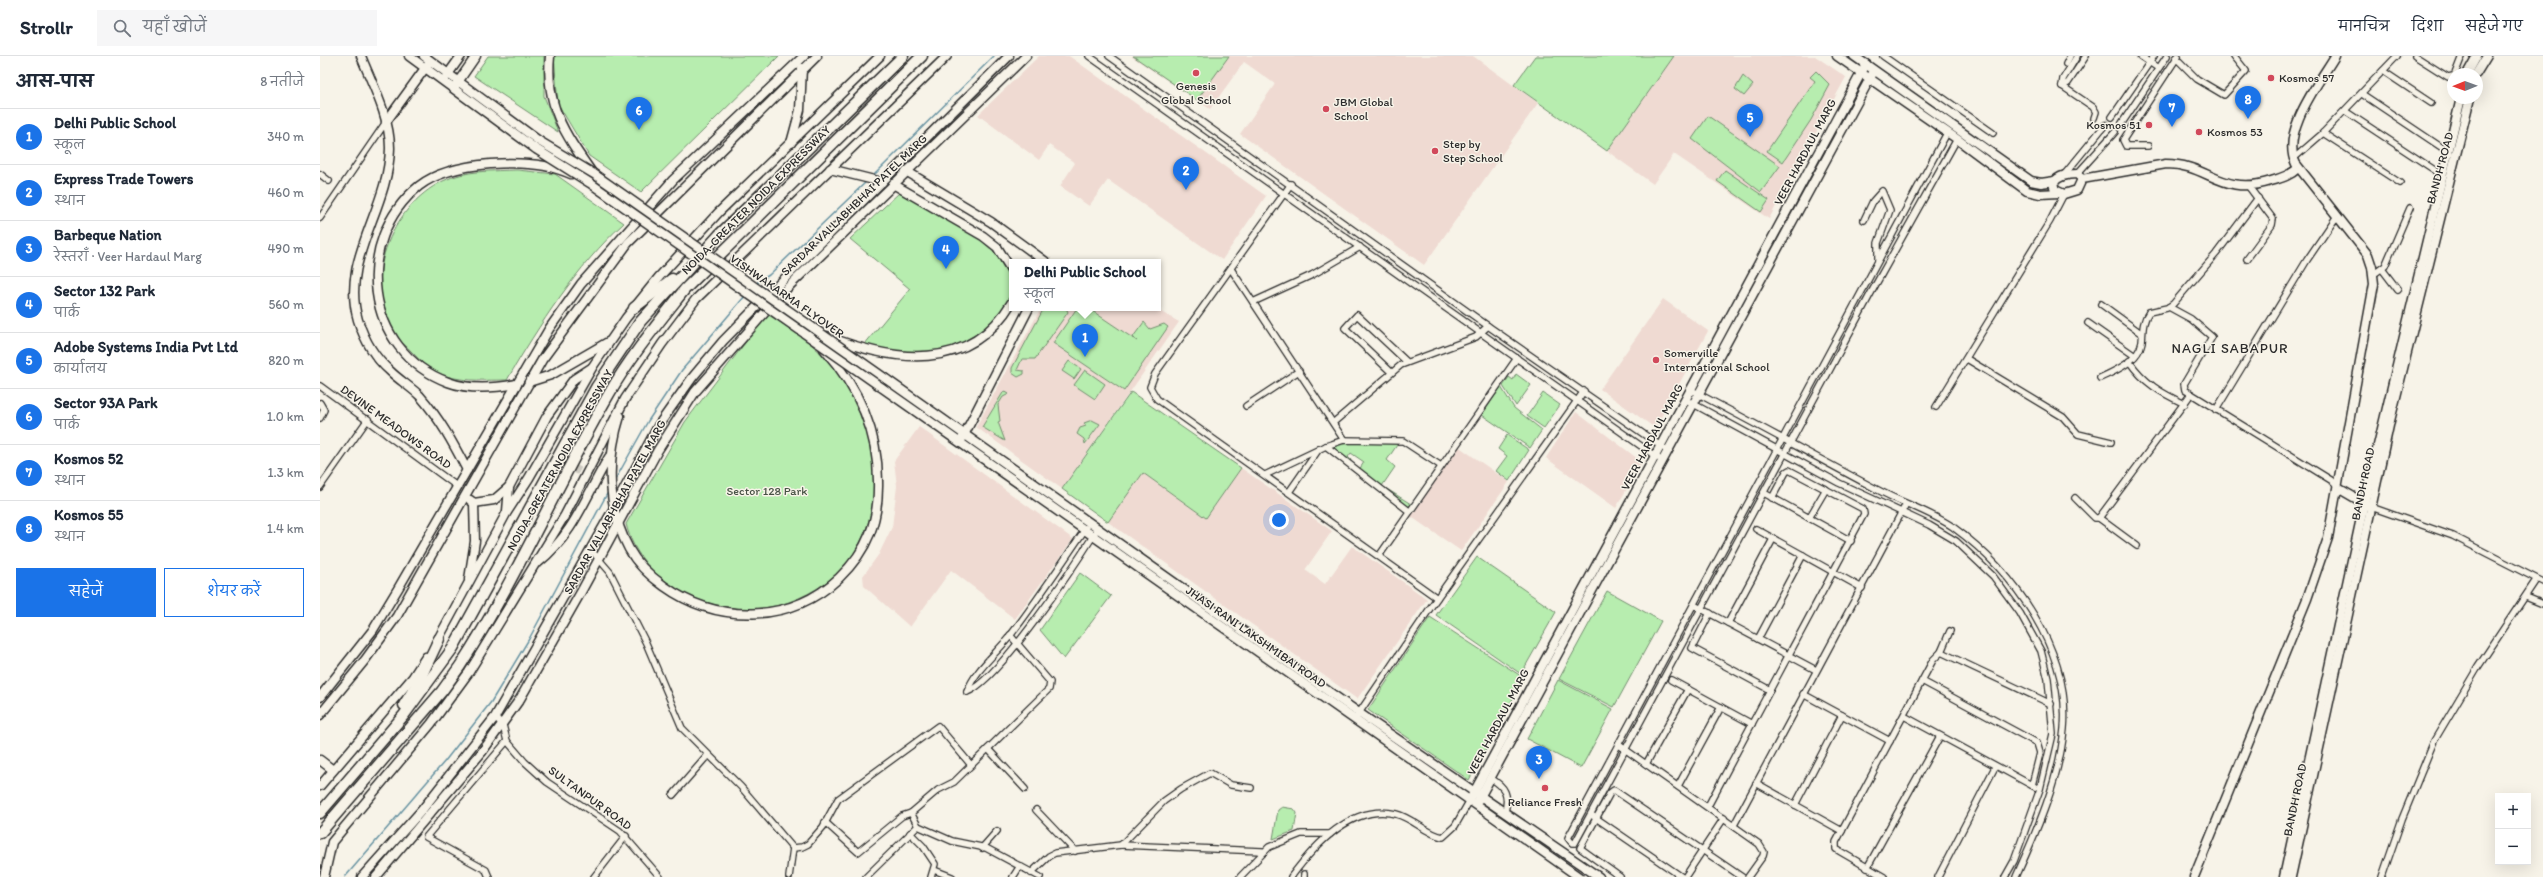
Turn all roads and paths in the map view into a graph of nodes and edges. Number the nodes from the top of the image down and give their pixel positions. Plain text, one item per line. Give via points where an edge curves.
1 (361, 56) edge
2 (409, 56) edge
3 (461, 56) edge
4 (476, 56) edge
5 (550, 56) edge
6 (817, 56) edge
7 (880, 56) edge
8 (903, 56) edge
9 (947, 56) edge
10 (1009, 56) edge
11 (1026, 56) edge
12 (1089, 56) edge
13 (1109, 56) edge
14 (1837, 56) edge
15 (1854, 56) edge
16 (1883, 56) edge
17 (2070, 56) edge
18 (2077, 56) edge
19 (2086, 56) edge
20 (2140, 56) edge
21 (2154, 56) edge
22 (2234, 56) edge
23 (2335, 56) edge
24 (2397, 56) edge
25 (2415, 56) edge
26 (2462, 56) edge
27 (2476, 56) edge
28 (2487, 56) edge
29 (802, 57) edge
30 (921, 57) edge
31 (2164, 57) edge
32 (2177, 57) edge
33 (426, 62) edge
34 (2149, 62) junction
35 (1866, 64) junction
36 (2066, 64) dead end
37 (2158, 68) junction
38 (2457, 68) edge
39 (2470, 68) edge
40 (2480, 68) edge
41 (803, 70) junction
42 (2383, 70) junction
43 (1874, 71) junction
44 (1862, 72) junction
45 (448, 74) junction
46 (2447, 76) edge
47 (1870, 78) junction
48 (443, 81) junction
49 (458, 81) junction
50 (2062, 86) junction
51 (453, 89) junction
52 (2362, 94) junction
53 (2431, 102) dead end
54 (2460, 104) edge
55 (2469, 104) edge
56 (2345, 111) junction
57 (2112, 117) tunnel mouth
58 (2094, 118) dead end
59 (386, 122) junction
60 (2122, 123) tunnel mouth
61 (2105, 126) tunnel mouth
62 (1947, 132) junction
63 (2115, 132) tunnel mouth
64 (1993, 133) dead end
65 (2323, 133) junction
66 (1957, 139) junction
67 (791, 144) junction
68 (538, 145) junction
69 (2148, 146) dead end
70 (2450, 153) junction
71 (2293, 159) junction
72 (2298, 168) junction
73 (830, 169) junction
74 (906, 171) junction
75 (2436, 171) dead end
76 (320, 174) edge
77 (594, 174) junction
78 (2064, 175) junction
79 (2080, 177) junction
80 (329, 181) dead end
81 (878, 181) junction
82 (2055, 181) junction
83 (590, 183) junction
84 (2400, 183) dead end
85 (894, 184) junction
86 (1290, 184) junction
87 (2249, 187) junction
88 (2062, 193) junction
89 (1284, 194) junction
90 (2258, 198) junction
91 (2410, 208) dead end
92 (2337, 216) junction
93 (320, 218) edge
94 (1864, 220) dead end
95 (624, 240) junction
96 (1360, 247) junction
97 (1042, 259) edge
98 (2247, 259) dead end
99 (1878, 260) junction
100 (1009, 266) edge
101 (687, 269) junction
102 (2382, 269) junction
103 (1231, 270) junction
104 (2374, 274) junction
105 (2398, 290) dead end
106 (1253, 302) junction
107 (2101, 304) dead end
108 (1009, 306) edge
109 (2169, 306) junction
110 (634, 308) junction
111 (1027, 311) edge
112 (2088, 323) dead end
113 (1488, 326) junction
114 (817, 332) junction
115 (1482, 334) junction
116 (2142, 334) junction
117 (611, 339) junction
118 (820, 344) junction
119 (2135, 356) junction
120 (1517, 358) junction
121 (1967, 359) junction
122 (2129, 361) junction
123 (1407, 362) junction
124 (594, 366) junction
125 (1299, 371) junction
126 (1391, 372) junction
127 (2100, 378) dead end
128 (529, 382) junction
129 (517, 384) junction
130 (320, 386) edge
131 (632, 388) junction
132 (1691, 390) junction
133 (1584, 391) junction
134 (2192, 394) junction
135 (1700, 395) junction
136 (1686, 400) junction
137 (1577, 401) junction
138 (320, 403) edge
139 (1694, 404) junction
140 (2185, 404) junction
141 (1246, 406) dead end
142 (1936, 407) dead end
143 (2216, 410) junction
144 (922, 415) joint
145 (320, 418) edge
146 (368, 419) junction
147 (1334, 422) junction
148 (962, 439) junction
149 (1344, 440) junction
150 (1783, 440) junction
151 (2111, 442) dead end
152 (1790, 443) junction
153 (532, 444) junction
154 (1326, 446) junction
155 (1661, 446) junction
156 (1319, 449) junction
157 (1777, 449) junction
158 (541, 450) tunnel mouth
159 (1668, 451) junction
160 (1785, 453) junction
161 (610, 456) junction
162 (1656, 456) junction
163 (1663, 461) junction
164 (1441, 466) junction
165 (467, 470) junction
166 (1265, 475) junction
167 (592, 478) junction
168 (611, 481) junction
169 (320, 487) edge
170 (458, 487) junction
171 (509, 487) junction
172 (2338, 488) junction
173 (1826, 489) junction
174 (1289, 492) junction
175 (1764, 493) junction
176 (465, 497) junction
177 (1772, 498) junction
178 (2075, 498) dead end
179 (474, 503) junction
180 (1906, 504) junction
181 (2368, 505) junction
182 (614, 508) junction
183 (1409, 511) junction
184 (507, 512) junction
185 (1903, 513) junction
186 (1809, 518) junction
187 (2099, 518) junction
188 (618, 522) junction
189 (1087, 527) junction
190 (1756, 529) dead end
191 (1095, 533) junction
192 (1773, 539) junction
193 (1851, 541) junction
194 (2137, 546) dead end
195 (591, 550) junction
196 (1803, 555) junction
197 (1378, 556) junction
198 (600, 558) junction
199 (534, 566) junction
200 (1834, 572) junction
201 (2536, 580) junction
202 (2543, 582) edge
203 (468, 586) junction
204 (1862, 588) junction
205 (1437, 598) junction
206 (2526, 598) junction
207 (2543, 604) edge
208 (1694, 605) junction
209 (1702, 609) junction
210 (1710, 613) junction
211 (1728, 623) junction
212 (1950, 631) dead end
213 (1010, 635) junction
214 (439, 639) junction
215 (1758, 639) junction
216 (1018, 642) junction
217 (1941, 652) junction
218 (1789, 655) junction
219 (1816, 670) junction
220 (1672, 680) dead end
221 (1922, 681) junction
222 (1688, 689) junction
223 (1770, 690) junction
224 (1804, 694) junction
225 (320, 697) edge
226 (2051, 704) junction
227 (1721, 707) junction
228 (1359, 713) junction
229 (320, 715) edge
230 (1842, 715) junction
231 (1904, 716) junction
232 (495, 717) junction
233 (1354, 721) junction
234 (1752, 724) junction
235 (502, 725) junction
236 (1940, 736) junction
237 (382, 740) junction
238 (507, 741) junction
239 (1890, 741) junction
240 (1619, 745) junction
241 (2050, 745) junction
242 (2061, 748) junction
243 (988, 749) junction
244 (1625, 750) junction
245 (708, 755) junction
246 (320, 760) edge
247 (1646, 764) junction
248 (971, 766) junction
249 (1995, 767) junction
250 (333, 770) junction
251 (323, 777) edge
252 (1490, 778) junction
253 (1756, 783) junction
254 (2032, 785) junction
255 (320, 786) edge
256 (1678, 786) junction
257 (1251, 788) dead end
258 (1025, 789) dead end
259 (2040, 789) junction
260 (1478, 794) junction
261 (672, 795) dead end
262 (1473, 802) junction
263 (1708, 806) junction
264 (1794, 806) junction
265 (1036, 810) dead end
266 (1505, 812) junction
267 (320, 813) edge
268 (912, 813) junction
269 (1593, 816) junction
270 (1724, 818) junction
271 (351, 822) junction
272 (825, 822) junction
273 (1734, 825) junction
274 (918, 826) junction
275 (997, 831) dead end
276 (1842, 831) junction
277 (321, 833) edge
278 (910, 833) junction
279 (1330, 834) junction
280 (626, 836) junction
281 (1121, 845) junction
282 (793, 848) junction
283 (982, 848) junction
284 (1704, 850) junction
285 (1075, 851) junction
286 (1261, 852) junction
287 (1020, 866) junction
288 (1867, 868) junction
289 (934, 870) junction
290 (1031, 873) junction
291 (490, 876) edge
292 (324, 877) edge
293 (327, 877) edge
294 (362, 877) edge
295 (376, 877) edge
296 (594, 877) edge
297 (660, 877) edge
298 (789, 877) edge
299 (866, 877) edge
300 (931, 877) edge
301 (952, 877) edge
302 (1013, 877) edge
303 (1040, 877) edge
304 (1240, 877) edge
305 (1291, 877) edge
306 (1578, 877) edge
307 (1599, 877) edge
308 (1620, 877) edge
309 (1683, 877) edge
310 (1742, 877) edge
311 (1748, 877) edge
312 (1884, 877) edge
313 (1938, 877) edge
314 (2005, 877) edge
315 (2016, 877) edge
316 (2194, 877) edge
317 (2284, 877) edge
318 (2291, 877) edge
319 (2382, 877) edge

1 - 59 street
2 - 33 street
3 - 45 street
4 - 49 street
5 - 77 street via 550,91 554,110 571,142
6 - 41 street
7 - 67 street
8 - 101 highway, NOIDA-GREATER NOIDA EXPRESSWAY
9 - 73 street
10 - 81 street, SARDAR VALLABHBHAI PATEL MARG
11 - 74 street, SARDAR VALLABHBHAI PATEL MARG via 975,110
12 - 89 street
13 - 86 street
14 - 44 street
15 - 35 street
16 - 64 street
17 - 36 street
18 - 50 street via 2062,79
19 - 50 street via 2068,82
20 - 34 street
21 - 34 street
22 - 32 street via 2246,71 2224,95 2197,79
23 - 71 street via 2300,115 2292,141
24 - 42 street
25 - 46 street
26 - 38 street
27 - 39 street
28 - 40 street
29 - 41 street
29 - 95 street via 673,180
30 - 277 highway, NOIDA-GREATER NOIDA EXPRESSWAY via 685,288 609,394 559,491 463,661 442,691
31 - 37 street
32 - 69 street via 2123,140 2126,146
33 - 45 street, VISHWAKARMA FLYOVER
33 - 48 street, VISHWAKARMA FLYOVER
33 - 59 street
34 - 37 street
34 - 57 street
35 - 43 street
35 - 44 street, VEER HARDAUL MARG
37 - 60 street
41 - 67 street via 800,110
41 - 95 street
42 - 52 street
42 - 53 street
43 - 47 street, VEER HARDAUL MARG
43 - 82 street via 2031,181 2041,184
44 - 47 street
44 - 132 street, VEER HARDAUL MARG
45 - 48 street
45 - 49 street, VISHWAKARMA FLYOVER
47 - 62 street
47 - 135 street, VEER HARDAUL MARG
48 - 51 street, VISHWAKARMA FLYOVER
49 - 51 street
49 - 68 street, VISHWAKARMA FLYOVER
50 - 58 street via 2093,107 2096,112
51 - 68 street, VISHWAKARMA FLYOVER
52 - 56 street
52 - 70 street
54 - 70 street, BANDH ROAD
55 - 181 street, BANDH ROAD
56 - 65 street
56 - 75 street
59 - 93 street
59 - 165 street via 390,150 384,183 354,274 358,320 375,354 389,370 419,395 444,426
61 - 78 street
62 - 66 street
62 - 99 street
63 - 79 street
65 - 71 street
65 - 84 street
66 - 88 street via 2027,191 2040,194
66 - 152 street
67 - 110 street via 719,212
68 - 77 street, VISHWAKARMA FLYOVER, bridge
68 - 83 street, VISHWAKARMA FLYOVER, bridge
70 - 181 street, BANDH ROAD via 2413,295
71 - 72 street
72 - 87 street via 2292,174
72 - 92 street
73 - 81 street
73 - 131 street via 696,299
74 - 85 street, SARDAR VALLABHBHAI PATEL MARG
74 - 97 street via 991,222
76 - 80 street
77 - 114 street, VISHWAKARMA FLYOVER, bridge
78 - 79 street
78 - 82 street
79 - 87 street via 2176,164 2231,185
79 - 88 street via 2077,190
81 - 182 street, SARDAR VALLABHBHAI PATEL MARG via 723,341 692,378 658,426
82 - 88 street via 2053,187
83 - 118 street, VISHWAKARMA FLYOVER, bridge
83 - 129 street, bridge via 562,170 517,163 473,165 450,171 420,185 404,200 391,219 376,256 376,296 382,315 403,351 420,367 461,386 492,387
85 - 100 street via 983,236 997,247
85 - 188 street, SARDAR VALLABHBHAI PATEL MARG via 782,293 695,392 658,450
86 - 89 street
86 - 113 street
87 - 90 street
88 - 121 street
89 - 96 street
89 - 103 street
90 - 98 street via 2272,215 2273,222
90 - 109 street via 2216,254
91 - 102 street
92 - 104 street via 2368,256
92 - 143 street via 2307,260
94 - 99 street via 1873,201 1884,189 1890,210 1878,243
95 - 128 street
95 - 129 street via 562,310
96 - 106 street via 1312,275
96 - 115 street
99 - 150 street
101 - 110 highway
101 - 237 highway, NOIDA-GREATER NOIDA EXPRESSWAY via 640,322 597,386 453,648 404,715
102 - 104 street
102 - 105 street
103 - 106 street
103 - 166 street via 1154,374 1150,387 1157,399
104 - 172 street
106 - 125 street
107 - 116 street
108 - 114 street, bridge via 993,328 971,344 950,352 884,355
109 - 116 street via 2149,312
109 - 134 street via 2191,319 2212,337 2184,384 2184,389
110 - 117 street
111 - 148 street
112 - 119 street
113 - 115 street
113 - 133 street
114 - 148 street, VISHWAKARMA FLYOVER, bridge via 886,379
115 - 120 street
115 - 123 street
116 - 119 street via 2141,346
117 - 124 street
117 - 128 street via 551,375
118 - 144 street, VISHWAKARMA FLYOVER, bridge
118 - 188 street, bridge via 838,364 863,406 876,454 878,473 878,510 867,544 843,574 826,590 804,602 780,610 738,615 696,605 672,592 640,565 629,549
119 - 122 street
120 - 137 street
120 - 164 street
121 - 142 street
121 - 151 street via 2063,417 2078,434
122 - 127 street
122 - 140 street via 2154,388
123 - 126 street
123 - 126 street via 1357,315 1346,328
124 - 153 street via 574,380 560,396
124 - 184 street
125 - 141 street
125 - 147 street
126 - 147 street
128 - 176 street
129 - 165 street
130 - 146 street, DEVINE MEADOWS ROAD
131 - 161 street via 620,417
131 - 199 street via 565,515
132 - 135 street
132 - 136 street, VEER HARDAUL MARG
133 - 137 street
133 - 155 street
134 - 140 street
134 - 143 street
135 - 139 street, VEER HARDAUL MARG
135 - 150 street
136 - 139 street
136 - 155 street, VEER HARDAUL MARG
137 - 162 street
137 - 205 street
138 - 145 street via 324,410
139 - 157 street
139 - 159 street, VEER HARDAUL MARG
140 - 187 street
143 - 172 street via 2334,482
144 - 148 street, JHASI RANI LAKSHMIBAI ROAD
146 - 169 street
146 - 170 street, DEVINE MEADOWS ROAD
147 - 149 street
148 - 189 street, JHASI RANI LAKSHMIBAI ROAD
149 - 154 street
149 - 164 street via 1403,441
150 - 152 street
150 - 157 street
152 - 160 street
152 - 180 street
153 - 158 street
153 - 171 street
154 - 156 street
154 - 183 street
155 - 159 street
155 - 162 street, VEER HARDAUL MARG
156 - 166 street
156 - 174 street
157 - 160 street
157 - 208 street
159 - 163 street, VEER HARDAUL MARG
160 - 175 street
160 - 185 street via 1839,483
161 - 167 street
161 - 168 street
162 - 163 street
162 - 260 street, VEER HARDAUL MARG
163 - 252 street, VEER HARDAUL MARG
164 - 183 street
165 - 170 street
166 - 174 street
167 - 168 street
167 - 199 street via 580,513 560,542
168 - 182 street
170 - 225 street via 372,630
171 - 179 street via 494,500
171 - 184 street
172 - 181 street
172 - 316 street via 2328,538 2307,599
173 - 177 street via 1789,470
173 - 186 street
173 - 193 street via 1864,511
174 - 197 street
175 - 177 street
175 - 209 street
176 - 179 street
176 - 229 street via 397,616
177 - 186 street
178 - 187 street via 2094,518
179 - 203 street via 475,540
180 - 185 street
180 - 242 street via 1951,526 1978,548 2013,585 2051,650 2059,674 2064,713
181 - 201 street via 2453,536 2533,575
181 - 317 street, BANDH ROAD
181 - 318 street, BANDH ROAD
182 - 188 street
182 - 195 street, SARDAR VALLABHBHAI PATEL MARG
183 - 197 street
184 - 203 street
185 - 204 street
185 - 226 street via 1956,541 1993,576 2020,613 2041,651
186 - 193 street
187 - 194 street
188 - 198 street, SARDAR VALLABHBHAI PATEL MARG
189 - 191 street, JHASI RANI LAKSHMIBAI ROAD
189 - 213 street via 1066,560
190 - 192 street
191 - 216 street
191 - 228 street, JHASI RANI LAKSHMIBAI ROAD
191 - 233 street, JHASI RANI LAKSHMIBAI ROAD
192 - 196 street
192 - 211 street
193 - 200 street
195 - 198 street
195 - 232 street, SARDAR VALLABHBHAI PATEL MARG
196 - 200 street
196 - 215 street
197 - 205 street
198 - 235 street, SARDAR VALLABHBHAI PATEL MARG via 520,699
198 - 245 street via 610,572 646,643 682,728
199 - 271 street via 469,672 431,724
200 - 204 street
200 - 218 street
201 - 202 street
201 - 206 street
203 - 214 street
204 - 219 street
205 - 228 street
206 - 207 street
206 - 319 street via 2487,653 2434,742 2402,819
208 - 209 street
208 - 240 street
209 - 210 street
209 - 244 street
210 - 211 street
210 - 223 street via 1692,648
211 - 215 street
212 - 217 street
213 - 216 street
213 - 216 street via 971,682 967,692 977,688
214 - 237 highway via 419,681
214 - 250 street via 413,677
215 - 218 street
216 - 243 street via 1050,682 1051,687
217 - 221 street via 1933,660
217 - 226 street
218 - 219 street
218 - 223 street
219 - 224 street
220 - 222 street
221 - 231 street
221 - 254 street via 2037,743 2040,753
222 - 227 street
222 - 247 street
223 - 234 street
224 - 230 street
224 - 253 street
226 - 241 street via 2053,734
227 - 234 street
227 - 256 street
228 - 233 street
228 - 260 street, JHASI RANI LAKSHMIBAI ROAD
230 - 239 street
230 - 264 street
231 - 236 street
231 - 239 street
232 - 235 street, SULTANPUR ROAD
232 - 294 street, SARDAR VALLABHBHAI PATEL MARG via 422,810
233 - 262 street, JHASI RANI LAKSHMIBAI ROAD
234 - 263 street
235 - 238 street, SULTANPUR ROAD
235 - 295 street, SARDAR VALLABHBHAI PATEL MARG via 440,804
236 - 249 street
236 - 288 street
237 - 267 highway, NOIDA-GREATER NOIDA EXPRESSWAY
238 - 280 street, SULTANPUR ROAD via 548,782
238 - 291 street via 426,837 486,870
239 - 276 street
240 - 244 street
240 - 269 street via 1568,838 1572,843 1575,843
241 - 242 street
241 - 259 street
242 - 315 street via 2047,805
243 - 248 street
243 - 258 street
244 - 247 street
244 - 269 street
245 - 261 street
245 - 282 street via 741,787
246 - 250 street
247 - 256 street
248 - 268 street
248 - 272 street via 938,726 838,799
249 - 254 street
249 - 313 street
250 - 251 street
251 - 255 street
252 - 260 street, VEER HARDAUL MARG
252 - 266 street via 1499,783 1506,793 1508,799
253 - 264 street
253 - 273 street
254 - 259 street
256 - 263 street
257 - 281 street via 1231,785 1210,773 1188,784 1164,801
259 - 314 street via 2014,861
260 - 262 street, VEER HARDAUL MARG
260 - 266 street, JHASI RANI LAKSHMIBAI ROAD
262 - 279 street via 1443,837 1408,818 1386,813 1357,818
262 - 306 street, JHASI RANI LAKSHMIBAI ROAD
263 - 270 street
264 - 276 street
265 - 285 street
266 - 307 street, JHASI RANI LAKSHMIBAI ROAD
268 - 272 street via 902,816 858,852
268 - 274 street
269 - 284 street via 1610,793 1617,791
269 - 308 street via 1580,849
269 - 309 street
270 - 273 street
270 - 284 street
271 - 292 street via 332,842
271 - 293 street via 336,846
272 - 282 street via 805,846
273 - 311 street via 1759,844 1764,852
274 - 278 street
274 - 283 street via 952,841
275 - 283 street
276 - 288 street via 1836,848
278 - 289 street via 935,864
278 - 299 street
279 - 286 street via 1301,834
279 - 305 street
280 - 296 street
280 - 297 street, SULTANPUR ROAD
281 - 285 street
281 - 286 street
282 - 298 street
283 - 287 street
284 - 309 street
284 - 310 street
285 - 290 street via 1049,856
286 - 304 street
287 - 290 street
287 - 302 street
288 - 312 street
289 - 300 street
289 - 301 street
290 - 303 street

